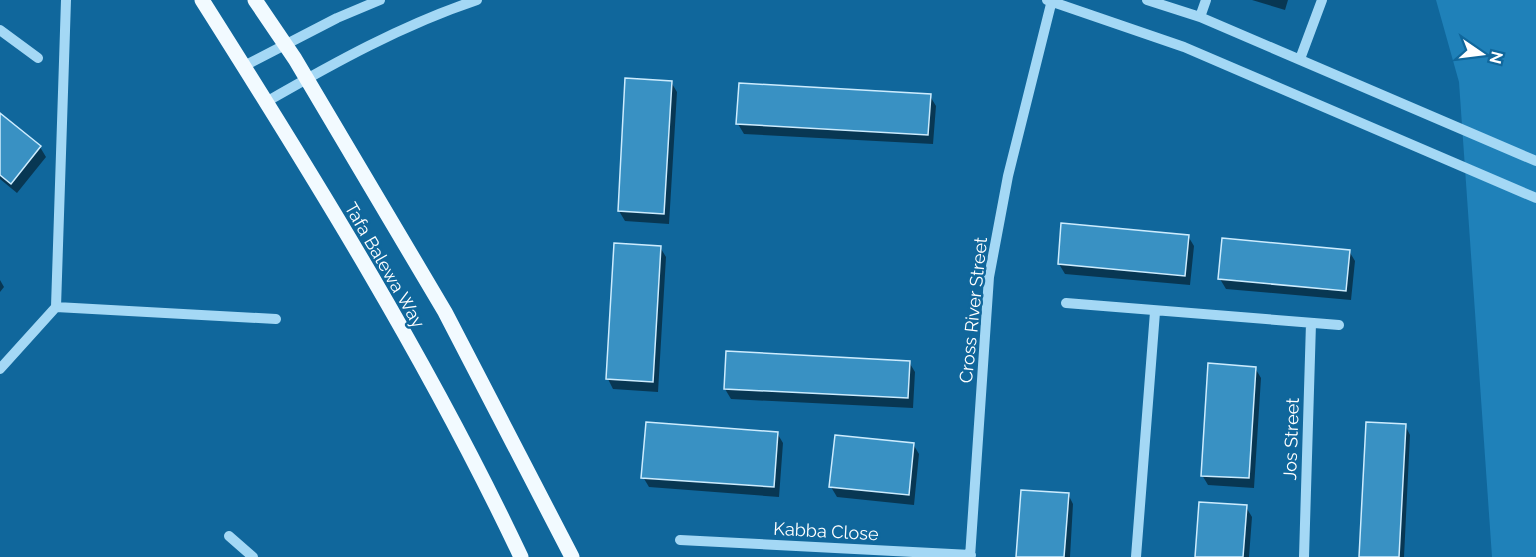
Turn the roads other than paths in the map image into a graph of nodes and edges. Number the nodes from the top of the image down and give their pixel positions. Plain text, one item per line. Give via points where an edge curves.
1 (66, 0) edge
2 (202, 0) edge
3 (255, 0) edge
4 (380, 0) edge
5 (477, 0) edge
6 (1050, 0) edge
7 (1147, 0) edge
8 (1206, 0) edge
9 (1322, 0) edge
10 (1200, 17) junction
11 (0, 30) edge
12 (285, 44) junction
13 (38, 58) dead end
14 (1300, 59) junction
15 (244, 66) junction
16 (307, 79) junction
17 (266, 102) junction
18 (1536, 160) edge
19 (1536, 198) edge
20 (1066, 303) dead end
21 (56, 307) junction
22 (1155, 312) junction
23 (276, 319) dead end
24 (1311, 323) junction
25 (1339, 325) dead end
26 (0, 369) edge
27 (228, 536) dead end
28 (680, 540) dead end
29 (971, 556) edge
30 (252, 557) edge
31 (521, 557) edge
32 (572, 557) edge
33 (1136, 557) edge
34 (1304, 557) edge

1 - 21 street
2 - 15 main road, Tafa Balewa Way
3 - 12 main road, Tafa Balewa Way
4 - 12 street
5 - 16 street via 408,26
6 - 19 street via 1184,46
6 - 29 street, Cross River Street via 1008,176 989,277
7 - 10 street
8 - 10 street
9 - 14 street
10 - 14 street
11 - 13 street
12 - 15 street
12 - 16 main road, Tafa Balewa Way
14 - 18 street
15 - 17 main road, Tafa Balewa Way
16 - 17 street
16 - 32 main road, Tafa Balewa Way via 445,312
17 - 31 main road, Tafa Balewa Way via 477,464
20 - 22 street
21 - 23 street
21 - 26 street
22 - 24 street
22 - 33 street
24 - 25 street
24 - 34 street, Jos Street
27 - 30 street
28 - 29 street, Kabba Close

